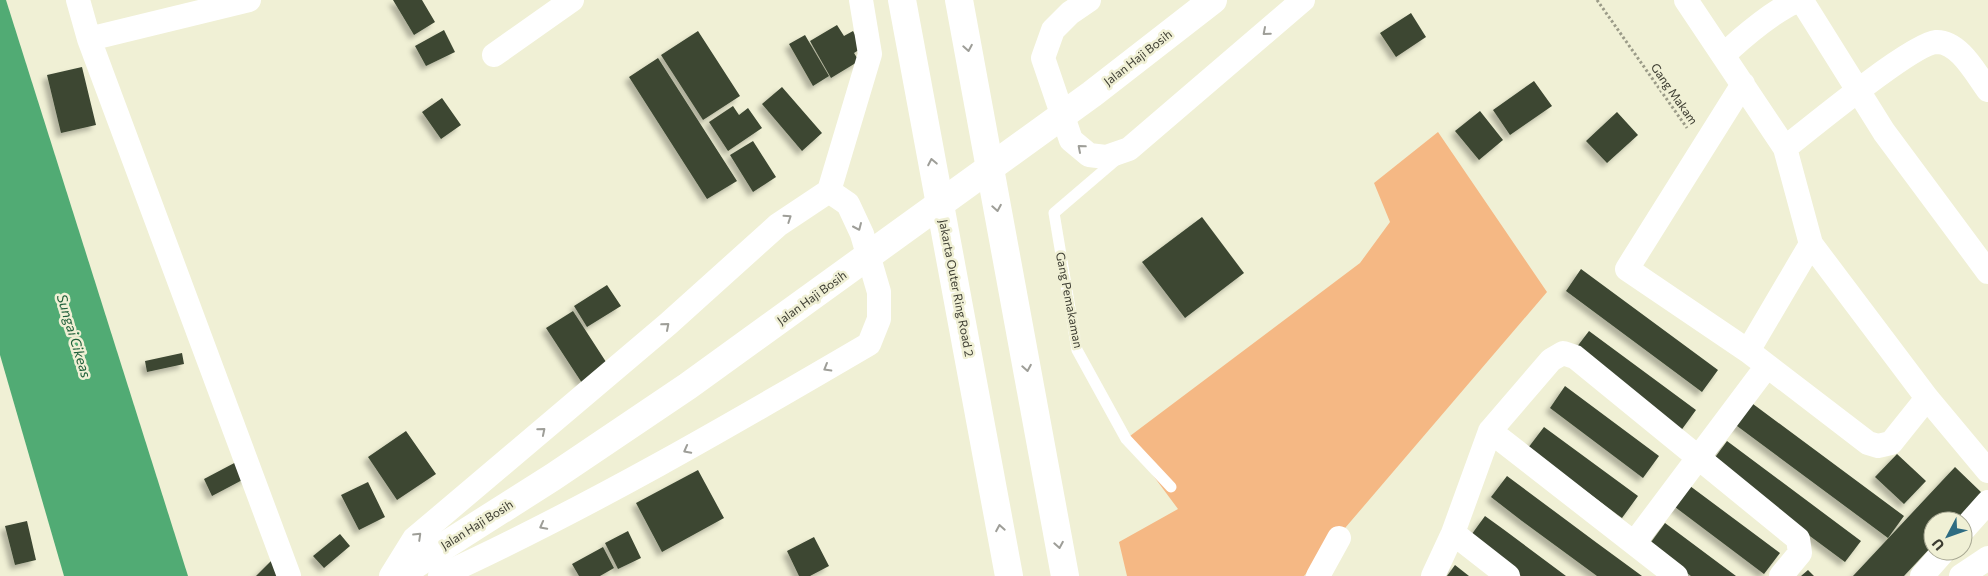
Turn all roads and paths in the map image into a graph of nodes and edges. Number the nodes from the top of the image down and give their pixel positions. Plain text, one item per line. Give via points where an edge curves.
1 (78, 0) edge
2 (249, 0) edge
3 (572, 0) edge
4 (861, 0) edge
5 (902, 0) edge
6 (959, 0) edge
7 (1089, 0) edge
8 (1213, 0) edge
9 (1303, 0) edge
10 (1597, 0) edge
11 (1686, 0) edge
12 (89, 39) junction
13 (494, 55) dead end
14 (1724, 55) junction
15 (1743, 84) junction
16 (1988, 90) edge
17 (1857, 92) junction
18 (1692, 134) dead end
19 (1785, 148) junction
20 (1129, 149) junction
21 (828, 191) junction
22 (1811, 244) junction
23 (1988, 272) edge
24 (1748, 351) junction
25 (1767, 366) junction
26 (1927, 398) junction
27 (1490, 431) junction
28 (1697, 458) junction
29 (1988, 471) edge
30 (1171, 487) dead end
31 (1988, 502) edge
32 (1973, 519) edge
33 (1453, 534) junction
34 (1340, 538) dead end
35 (1635, 542) junction
36 (1988, 558) edge
37 (1935, 561) edge
38 (289, 576) edge
39 (391, 576) edge
40 (397, 576) edge
41 (440, 576) edge
42 (1009, 576) edge
43 (1065, 576) edge
44 (1318, 576) edge
45 (1433, 576) edge
46 (1508, 576) edge
47 (1676, 576) edge
48 (1781, 576) edge
49 (1922, 576) edge
50 (1961, 576) edge

1 - 12 street
2 - 12 street
3 - 13 street
4 - 21 street via 870,54
42 -> 5 main road, Jakarta Outer Ring Road 2
6 -> 43 main road
20 -> 7 street via 1106,157 1089,155 1072,140 1043,58 1054,30
8 - 40 main road, Jalan Haji Bosih via 1092,94 680,392
9 -> 20 street
10 - 18 path, Gang Makam
11 - 14 street
12 - 38 street
14 - 15 street
14 - 17 street via 1736,42 1786,5 1802,1
15 - 19 street
15 - 24 street via 1627,269
16 - 17 street via 1963,56 1936,42 1921,48
17 - 19 street
17 - 23 street
19 - 22 street
20 - 30 lane, Gang Pemakaman via 1054,213 1077,350 1126,439
39 -> 21 street via 414,539 668,324 778,225
21 -> 41 street via 848,204 862,234 879,292 879,319 869,344 714,435 501,548
22 - 24 street
22 - 26 street
24 - 25 street
25 - 26 street via 1860,437 1878,446 1891,443
25 - 28 street
26 - 29 street
27 - 28 street via 1551,360 1563,353 1574,357
27 - 33 street
27 - 35 street
28 - 35 street
28 - 48 street via 1798,539 1800,554
31 - 32 street
33 - 45 street
33 - 46 street
34 - 44 street
35 - 47 street
36 - 50 street
37 - 49 street

